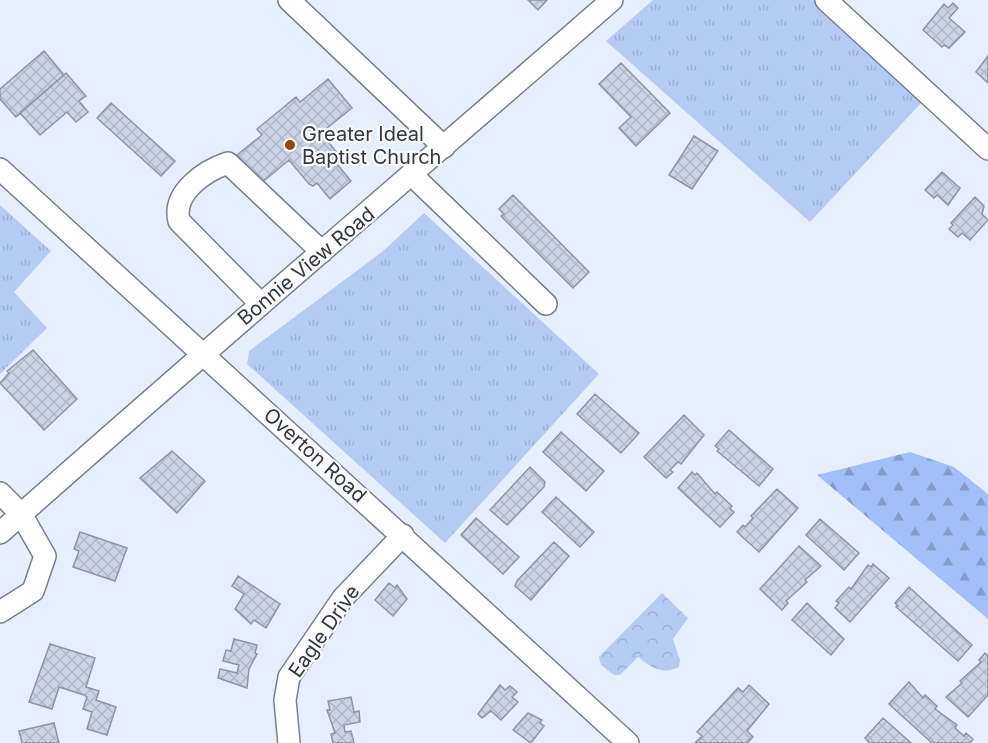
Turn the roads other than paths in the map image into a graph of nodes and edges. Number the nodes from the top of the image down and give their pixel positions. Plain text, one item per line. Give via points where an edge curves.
1 (289, 0) edge
2 (612, 0) edge
3 (826, 0) edge
4 (444, 147) junction
5 (988, 149) edge
6 (0, 169) edge
7 (412, 176) junction
8 (322, 252) junction
9 (261, 304) junction
10 (546, 304) dead end
11 (202, 353) junction
12 (0, 493) edge
13 (21, 514) junction
14 (0, 533) edge
15 (403, 535) junction
16 (0, 612) edge
17 (289, 743) edge
18 (628, 743) edge

1 - 4 street
2 - 4 street, Bonnie View Road
3 - 5 street
4 - 7 street, Bonnie View Road
6 - 11 street, Overton Road
7 - 8 street, Bonnie View Road
7 - 10 street
8 - 9 street, Bonnie View Road
8 - 9 street via 228,163 217,166 192,185 176,209 179,221
9 - 11 street, Bonnie View Road
11 - 13 street, Bonnie View Road
11 - 15 street, Overton Road
12 - 13 street
13 - 14 street, Bonnie View Road
13 - 16 street via 45,556 33,591
15 - 17 street, Eagle Drive via 343,598 289,677 285,700
15 - 18 street, Overton Road

